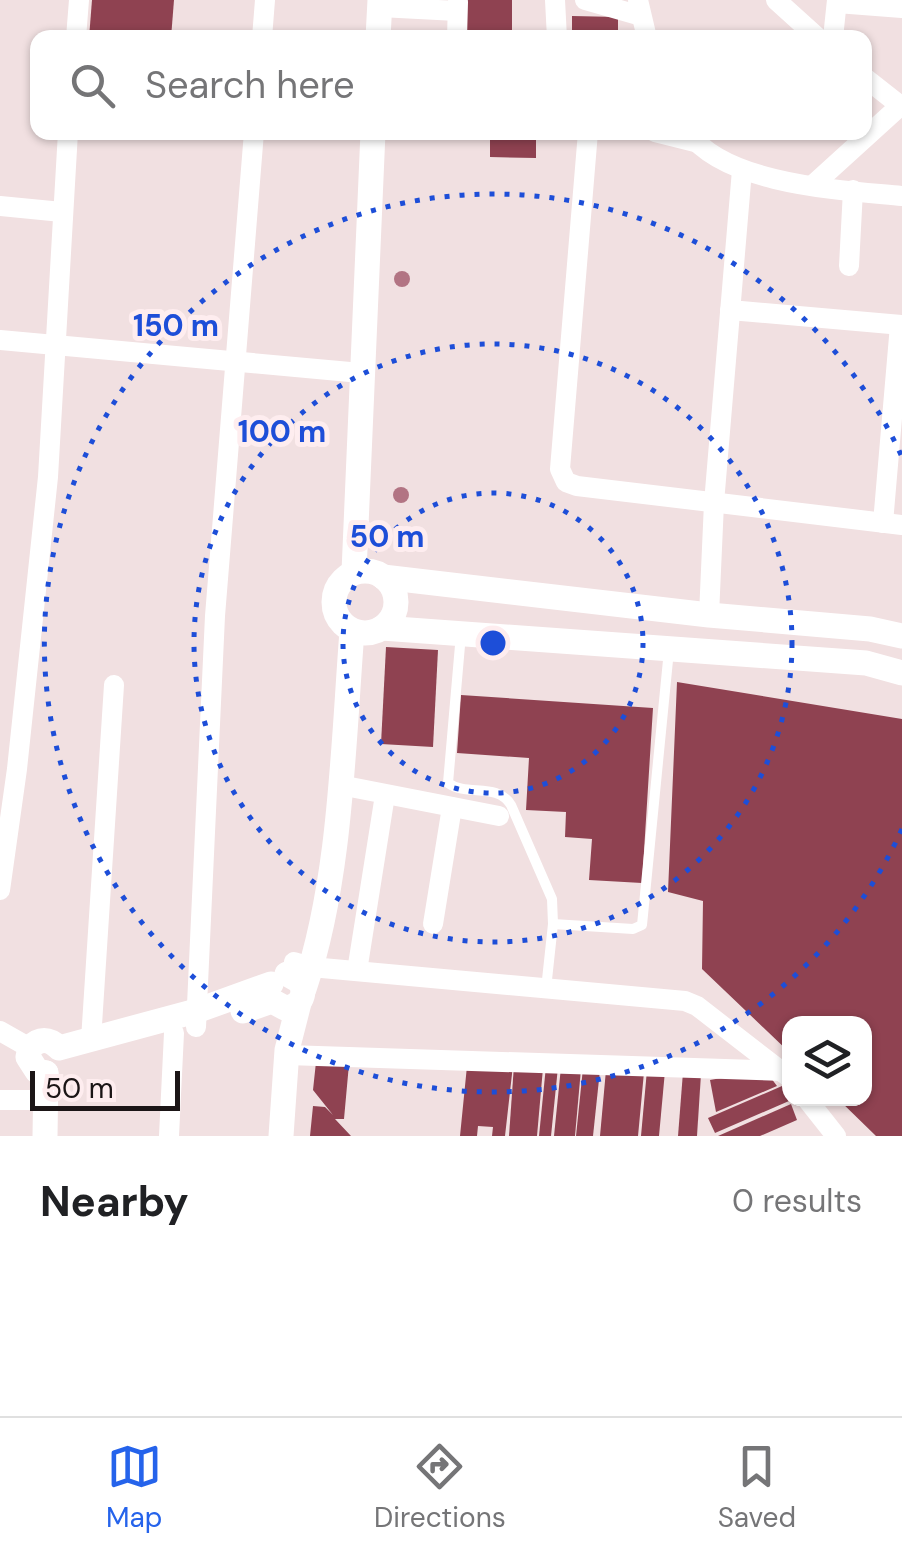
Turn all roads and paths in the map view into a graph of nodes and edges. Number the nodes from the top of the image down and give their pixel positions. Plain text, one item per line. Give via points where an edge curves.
1 (79, 0) edge
2 (265, 0) edge
3 (555, 0) edge
4 (586, 0) edge
5 (776, 0) edge
6 (837, 1) edge
7 (380, 4) edge
8 (457, 6) edge
9 (639, 8) edge
10 (902, 8) edge
11 (77, 30) edge
12 (263, 30) edge
13 (378, 30) edge
14 (557, 30) edge
15 (809, 30) edge
16 (835, 30) edge
17 (872, 83) edge
18 (901, 106) edge
19 (872, 132) edge
20 (67, 140) edge
21 (253, 140) edge
22 (374, 140) edge
23 (587, 140) edge
24 (696, 140) edge
25 (863, 140) edge
26 (742, 170) junction
27 (813, 185) junction
28 (853, 190) junction
29 (902, 196) edge
30 (0, 206) edge
31 (62, 212) junction
32 (849, 266) dead end
33 (730, 310) junction
34 (901, 325) edge
35 (0, 340) edge
36 (55, 345) junction
37 (235, 362) junction
38 (361, 373) junction
39 (714, 504) junction
40 (893, 524) edge
41 (354, 572) junction
42 (383, 577) junction
43 (708, 615) junction
44 (382, 628) junction
45 (352, 631) junction
46 (461, 633) junction
47 (902, 636) edge
48 (669, 650) junction
49 (902, 673) edge
50 (114, 685) dead end
51 (340, 785) junction
52 (385, 795) junction
53 (452, 807) junction
54 (500, 816) dead end
55 (0, 890) edge
56 (433, 924) dead end
57 (552, 924) junction
58 (358, 970) junction
59 (289, 986) junction
60 (546, 990) junction
61 (189, 1024) junction
62 (0, 1030) edge
63 (92, 1040) junction
64 (30, 1048) joint
65 (286, 1052) junction
66 (55, 1061) junction
67 (782, 1070) edge
68 (782, 1074) edge
69 (0, 1100) edge
70 (46, 1100) junction
71 (812, 1106) edge
72 (45, 1136) edge
73 (168, 1136) edge
74 (280, 1136) edge
75 (836, 1136) edge

1 - 11 street
2 - 12 street
3 - 14 street
4 - 9 street
5 - 15 street
6 - 10 street
6 - 16 street
7 - 8 street
7 - 13 street
17 - 18 street
18 - 19 street
20 - 31 street
21 - 37 street
22 - 38 street
23 - 39 street via 560,469 577,486
24 - 26 street
25 - 27 street
26 - 27 street
26 - 33 street
27 - 28 street
28 - 29 street
28 - 32 street
30 - 31 street
31 - 36 street
33 - 34 street
33 - 39 street
34 - 40 street
35 - 36 street
36 - 37 street
36 - 55 street via 48,477
37 - 38 street
37 - 61 street
38 - 41 street
39 - 40 street
39 - 43 street
41 - 42 street
41 - 45 street via 334,596 337,616
42 - 43 street
42 - 44 street via 396,603
43 - 47 street
44 - 45 street
44 - 46 street
45 - 51 street
46 - 48 street
46 - 57 lane via 448,783 506,797 552,899
48 - 49 street via 866,664
48 - 57 lane via 642,925
50 - 63 street
51 - 52 street
51 - 59 street via 322,930
52 - 53 street
52 - 58 street
53 - 54 street
53 - 56 street
57 - 60 lane
58 - 59 street
58 - 60 street
59 - 61 street
59 - 65 street
60 - 67 street via 685,1001
61 - 63 street
61 - 66 street
61 - 73 street
62 - 64 street
63 - 66 street
64 - 66 street via 31,1065
65 - 68 street
65 - 74 street
66 - 70 street
69 - 70 street
70 - 72 street
71 - 75 street

